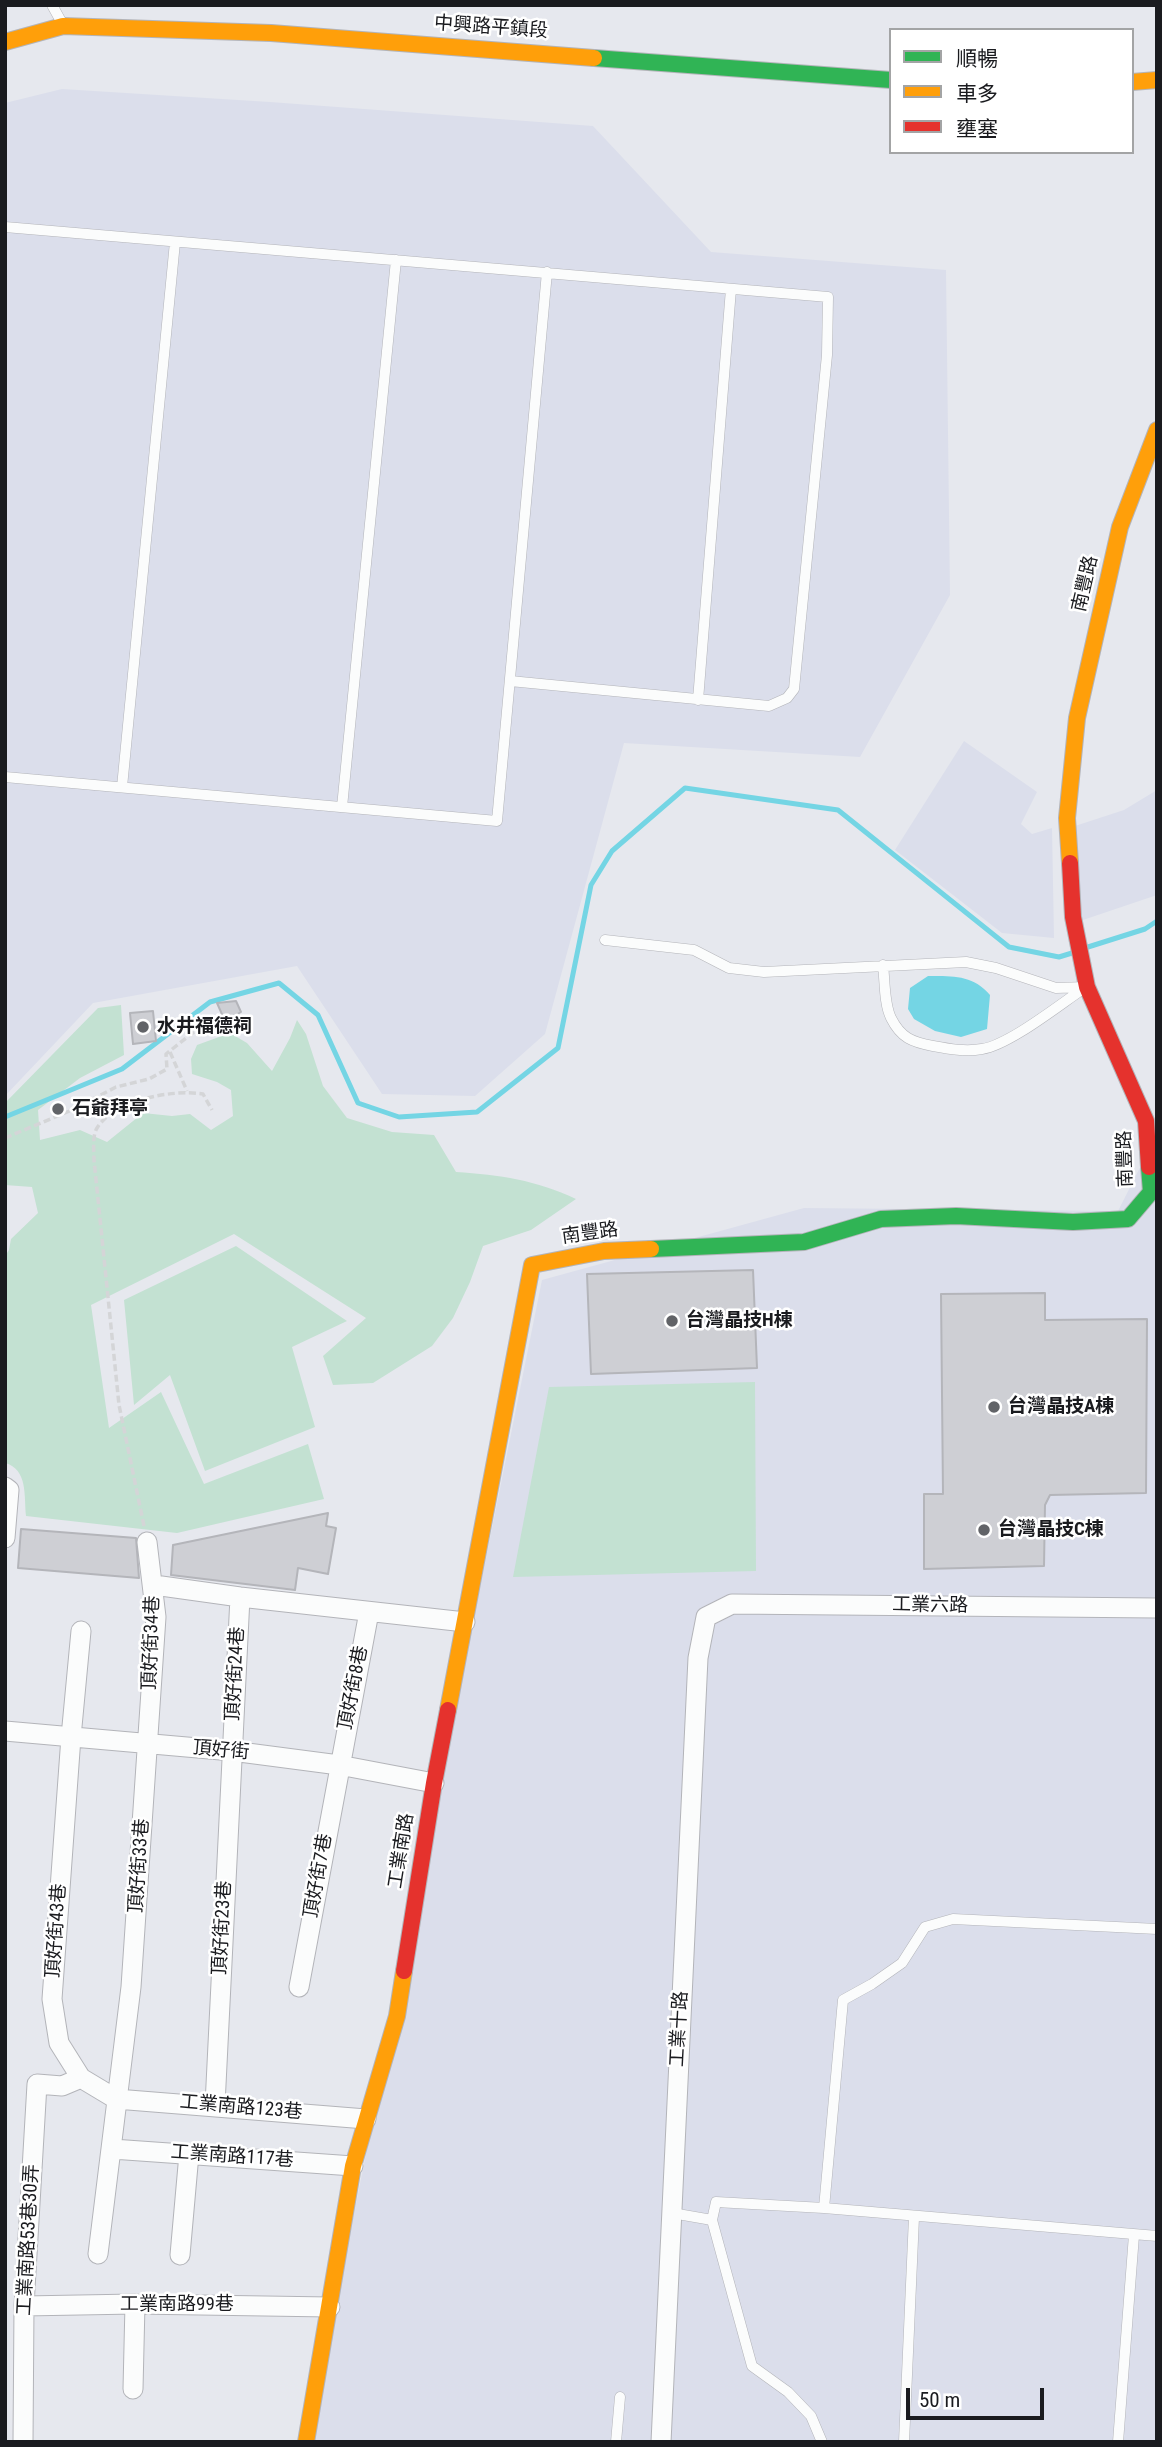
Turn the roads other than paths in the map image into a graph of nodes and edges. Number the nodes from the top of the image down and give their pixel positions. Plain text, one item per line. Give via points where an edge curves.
1 (52, 5) edge
2 (63, 26) junction
3 (5, 42) edge
4 (889, 80) edge
5 (1157, 80) edge
6 (1134, 82) edge
7 (5, 227) edge
8 (176, 242) junction
9 (396, 260) junction
10 (547, 272) junction
11 (731, 289) junction
12 (1157, 430) edge
13 (510, 681) junction
14 (698, 700) junction
15 (5, 776) edge
16 (122, 787) junction
17 (342, 807) junction
18 (605, 940) dead end
19 (883, 965) junction
20 (1087, 987) junction
21 (1152, 1120) edge
22 (532, 1265) joint
23 (5, 1486) edge
24 (5, 1538) edge
25 (147, 1542) road end
26 (154, 1585) junction
27 (240, 1597) junction
28 (1157, 1608) edge
29 (369, 1612) junction
30 (706, 1617) joint
31 (466, 1622) junction
32 (82, 1632) dead end
33 (5, 1731) edge
34 (71, 1737) junction
35 (148, 1744) junction
36 (232, 1751) junction
37 (339, 1765) junction
38 (434, 1783) junction
39 (1157, 1929) edge
40 (299, 1987) dead end
41 (81, 2078) junction
42 (116, 2099) junction
43 (215, 2105) junction
44 (366, 2119) junction
45 (112, 2149) junction
46 (189, 2154) junction
47 (353, 2166) junction
48 (824, 2208) junction
49 (672, 2213) junction
50 (914, 2217) junction
51 (712, 2220) junction
52 (1134, 2235) junction
53 (1157, 2236) edge
54 (98, 2253) dead end
55 (180, 2255) dead end
56 (135, 2304) junction
57 (24, 2306) junction
58 (330, 2307) junction
59 (133, 2389) dead end
60 (620, 2396) dead end
61 (23, 2442) edge
62 (306, 2442) edge
63 (616, 2442) edge
64 (661, 2442) edge
65 (822, 2442) edge
66 (904, 2442) edge
67 (1118, 2442) edge

1 - 2 lane
2 - 3 street, 中興路平鎮段
2 - 4 street, 中興路平鎮段 via 285,34
5 - 6 street
7 - 8 lane
8 - 9 lane
8 - 16 lane
9 - 10 lane
9 - 17 lane
10 - 11 lane
10 - 13 lane
11 - 14 lane
11 - 14 lane via 828,297 827,355 794,689 787,698 769,706
12 - 20 street, 南豐路 via 1120,527 1077,718 1067,818 1073,917
13 - 14 lane
13 - 17 lane via 497,821
15 - 16 lane
16 - 17 lane
18 - 19 lane via 694,950 729,968 764,972
19 - 20 lane via 967,962 1056,988
19 - 20 lane via 890,1015 903,1036 951,1049 991,1047
20 - 21 street, 南豐路
21 - 22 street, 南豐路 via 1151,1192 1128,1219 881,1219 804,1242 604,1251
22 - 31 street, 工業南路
23 - 24 street via 9,1490
25 - 26 street, 頂好街34巷
26 - 27 street
26 - 35 street, 頂好街34巷
27 - 29 street
27 - 36 street, 頂好街24巷
28 - 30 street, 工業六路 via 732,1604
29 - 31 street
29 - 37 street, 頂好街8巷
30 - 49 street, 工業十路 via 698,1658
31 - 38 street, 工業南路
32 - 34 street, 頂好街43巷
33 - 34 street, 頂好街
34 - 35 street, 頂好街
34 - 41 street, 頂好街43巷 via 52,1998 59,2043
35 - 36 street, 頂好街
35 - 42 street, 頂好街33巷 via 131,1987
36 - 37 street, 頂好街
36 - 43 street, 頂好街23巷
37 - 38 street, 頂好街
37 - 40 street, 頂好街7巷
38 - 44 street, 工業南路 via 397,2017
39 - 48 lane via 953,1919 925,1927 902,1964 843,2000
41 - 42 street, 頂好街43巷
41 - 57 street, 工業南路53巷30弄 via 62,2086 37,2084
42 - 43 street, 工業南路123巷
42 - 45 street, 頂好街33巷
43 - 44 street, 工業南路123巷
44 - 47 street, 工業南路
45 - 46 street, 工業南路117巷
45 - 54 street, 頂好街33巷
46 - 47 street, 工業南路117巷
46 - 55 street
47 - 58 street, 工業南路
48 - 50 lane
48 - 51 lane via 716,2202
49 - 51 lane
49 - 64 street, 工業十路
50 - 52 lane
50 - 66 lane
51 - 65 lane via 752,2366 811,2416
52 - 53 lane
52 - 67 lane
56 - 57 street, 工業南路99巷
56 - 58 street, 工業南路99巷
56 - 59 street
57 - 61 street, 工業南路53巷30弄
58 - 62 street, 工業南路
60 - 63 lane

